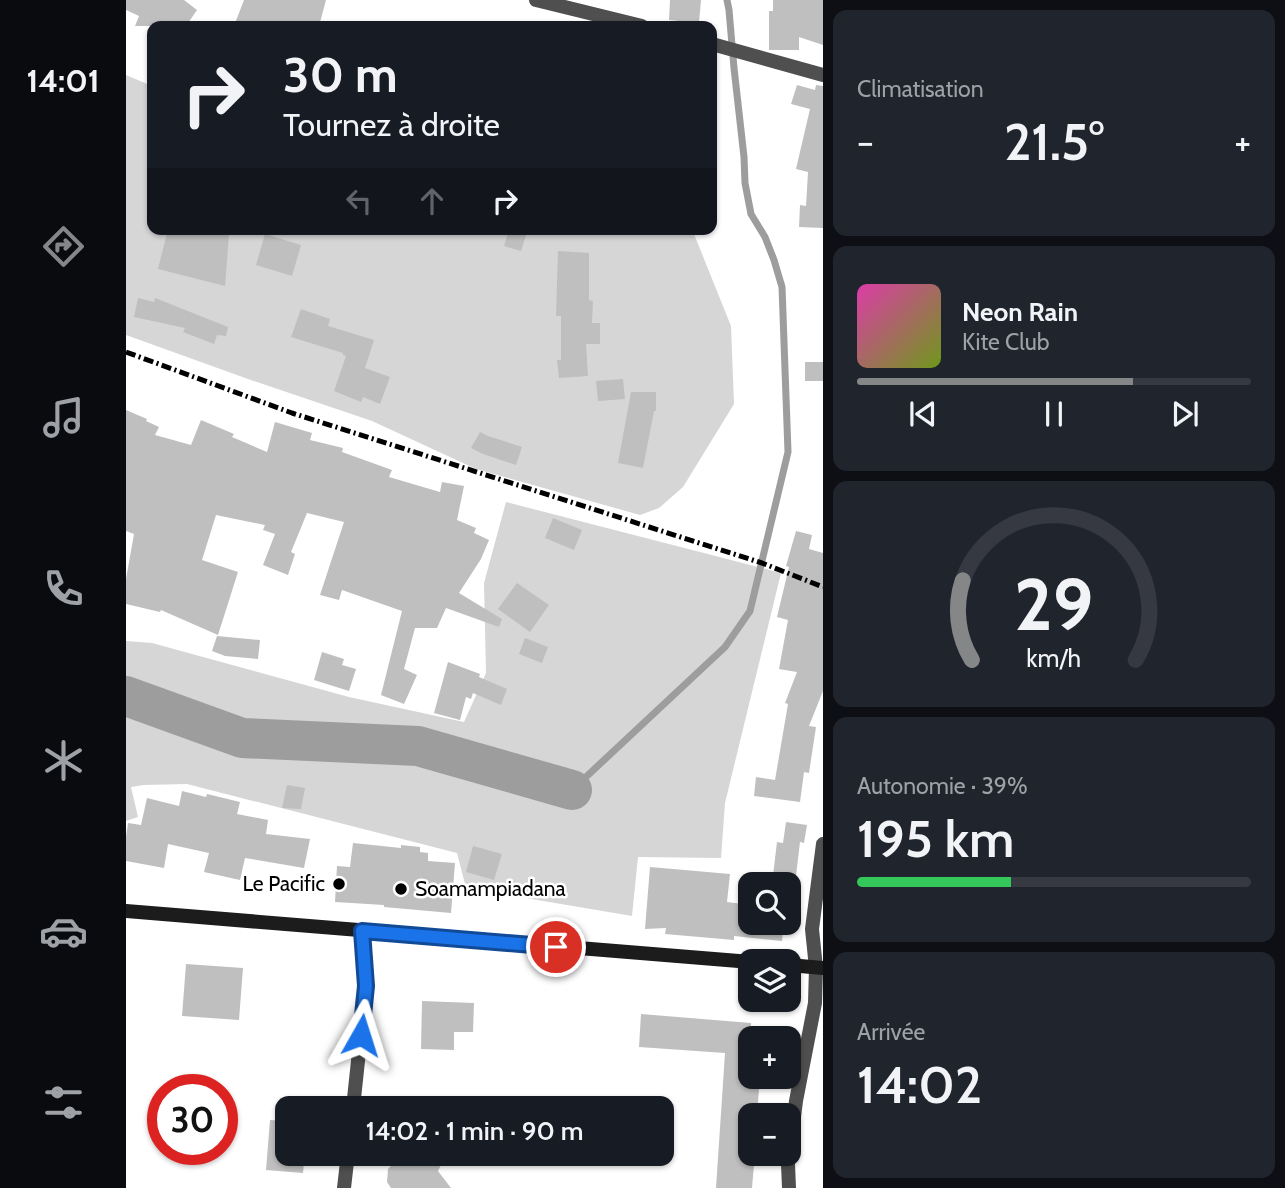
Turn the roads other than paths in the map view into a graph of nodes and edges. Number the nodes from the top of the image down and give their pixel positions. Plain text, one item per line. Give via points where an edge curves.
1 (536, 0) edge
2 (622, 21) edge
3 (717, 45) edge
4 (823, 75) edge
5 (823, 844) edge
6 (126, 911) edge
7 (362, 931) junction
8 (738, 961) edge
9 (801, 966) edge
10 (820, 968) edge
11 (354, 1096) edge
12 (347, 1166) edge
13 (344, 1188) edge
14 (789, 1188) edge

1 - 2 street
3 - 4 street
5 - 10 street via 812,929
6 - 7 main road
7 - 8 main road
7 - 11 street via 366,986
9 - 10 main road
10 - 14 street via 796,1101
12 - 13 street

